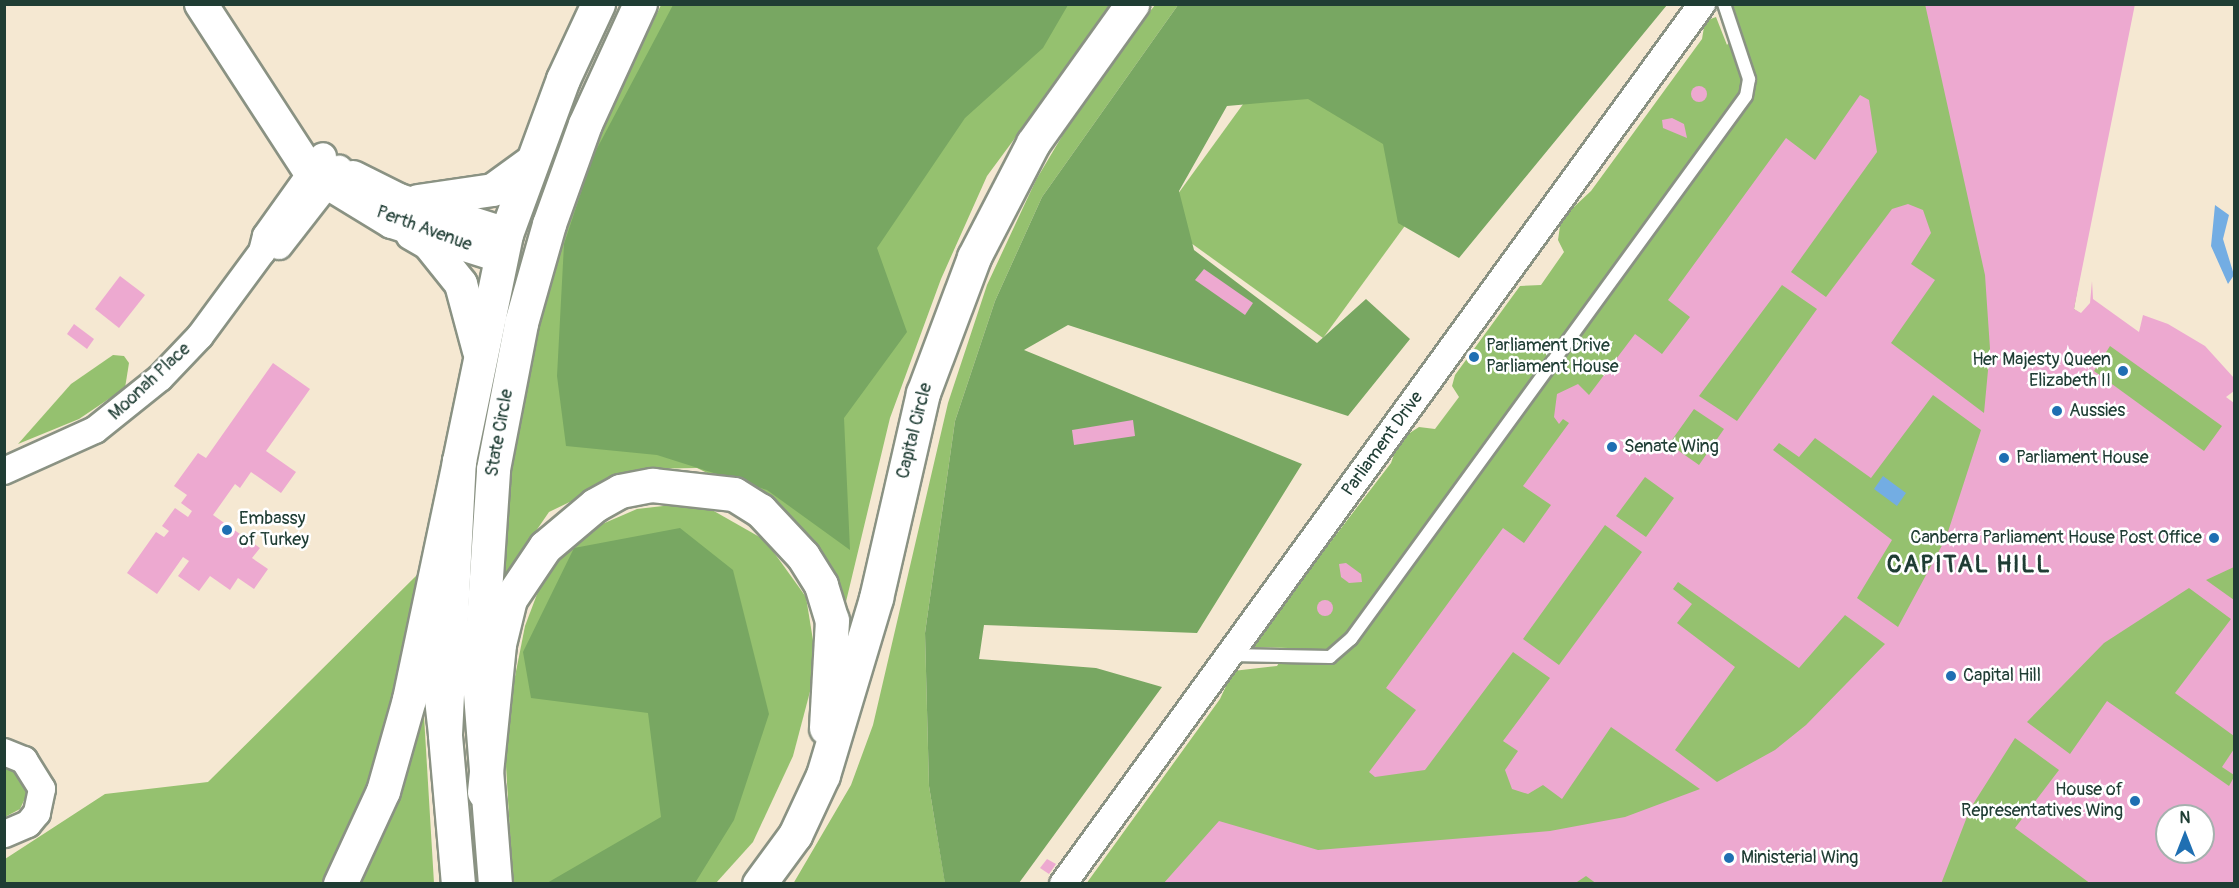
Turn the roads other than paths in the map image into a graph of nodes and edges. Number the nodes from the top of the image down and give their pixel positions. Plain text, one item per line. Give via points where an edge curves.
1 (201, 4) edge
2 (598, 4) edge
3 (640, 4) edge
4 (1132, 4) edge
5 (1702, 4) edge
6 (1724, 4) edge
7 (530, 163) junction
8 (324, 170) junction
9 (395, 211) junction
10 (503, 245) junction
11 (539, 257) junction
12 (478, 351) junction
13 (459, 461) junction
14 (4, 471) edge
15 (424, 632) junction
16 (1228, 655) junction
17 (445, 734) junction
18 (4, 752) edge
19 (824, 775) junction
20 (484, 792) junction
21 (4, 834) edge
22 (340, 884) edge
23 (458, 884) edge
24 (495, 884) edge
25 (759, 884) edge
26 (1063, 884) edge

1 - 8 street, Perth Avenue via 278,119 281,134
2 - 7 main road, State Circle
3 - 11 main road, State Circle via 585,124
4 - 19 main road, Capital Circle via 1033,143 974,258 923,393 876,598
5 - 16 street, Parliament Drive
6 - 16 lane via 1749,79 1746,96 1351,639 1338,654 1327,658
7 - 9 street via 493,190
7 - 10 main road, State Circle
8 - 9 street, Perth Avenue
8 - 14 street, Moonah Place via 266,236 262,252 200,336 130,404 95,430
9 - 10 street, Perth Avenue
9 - 12 street via 452,270 469,301
10 - 11 main road, Perth Avenue
10 - 12 main road, State Circle
11 - 20 main road, State Circle via 502,411 487,521 479,682
12 - 13 main road, State Circle
13 - 15 main road
13 - 17 main road, State Circle
15 - 17 main road via 439,681
15 - 22 main road via 383,791
16 - 26 street, Parliament Drive
17 - 23 main road, State Circle
18 - 21 street via 24,760 42,789 38,813 28,824
19 - 20 main road via 831,620 821,585 760,510 723,492 652,484 620,491 595,505 545,548 510,599 499,644
19 - 25 main road, Capital Circle via 795,835
20 - 24 main road, State Circle

